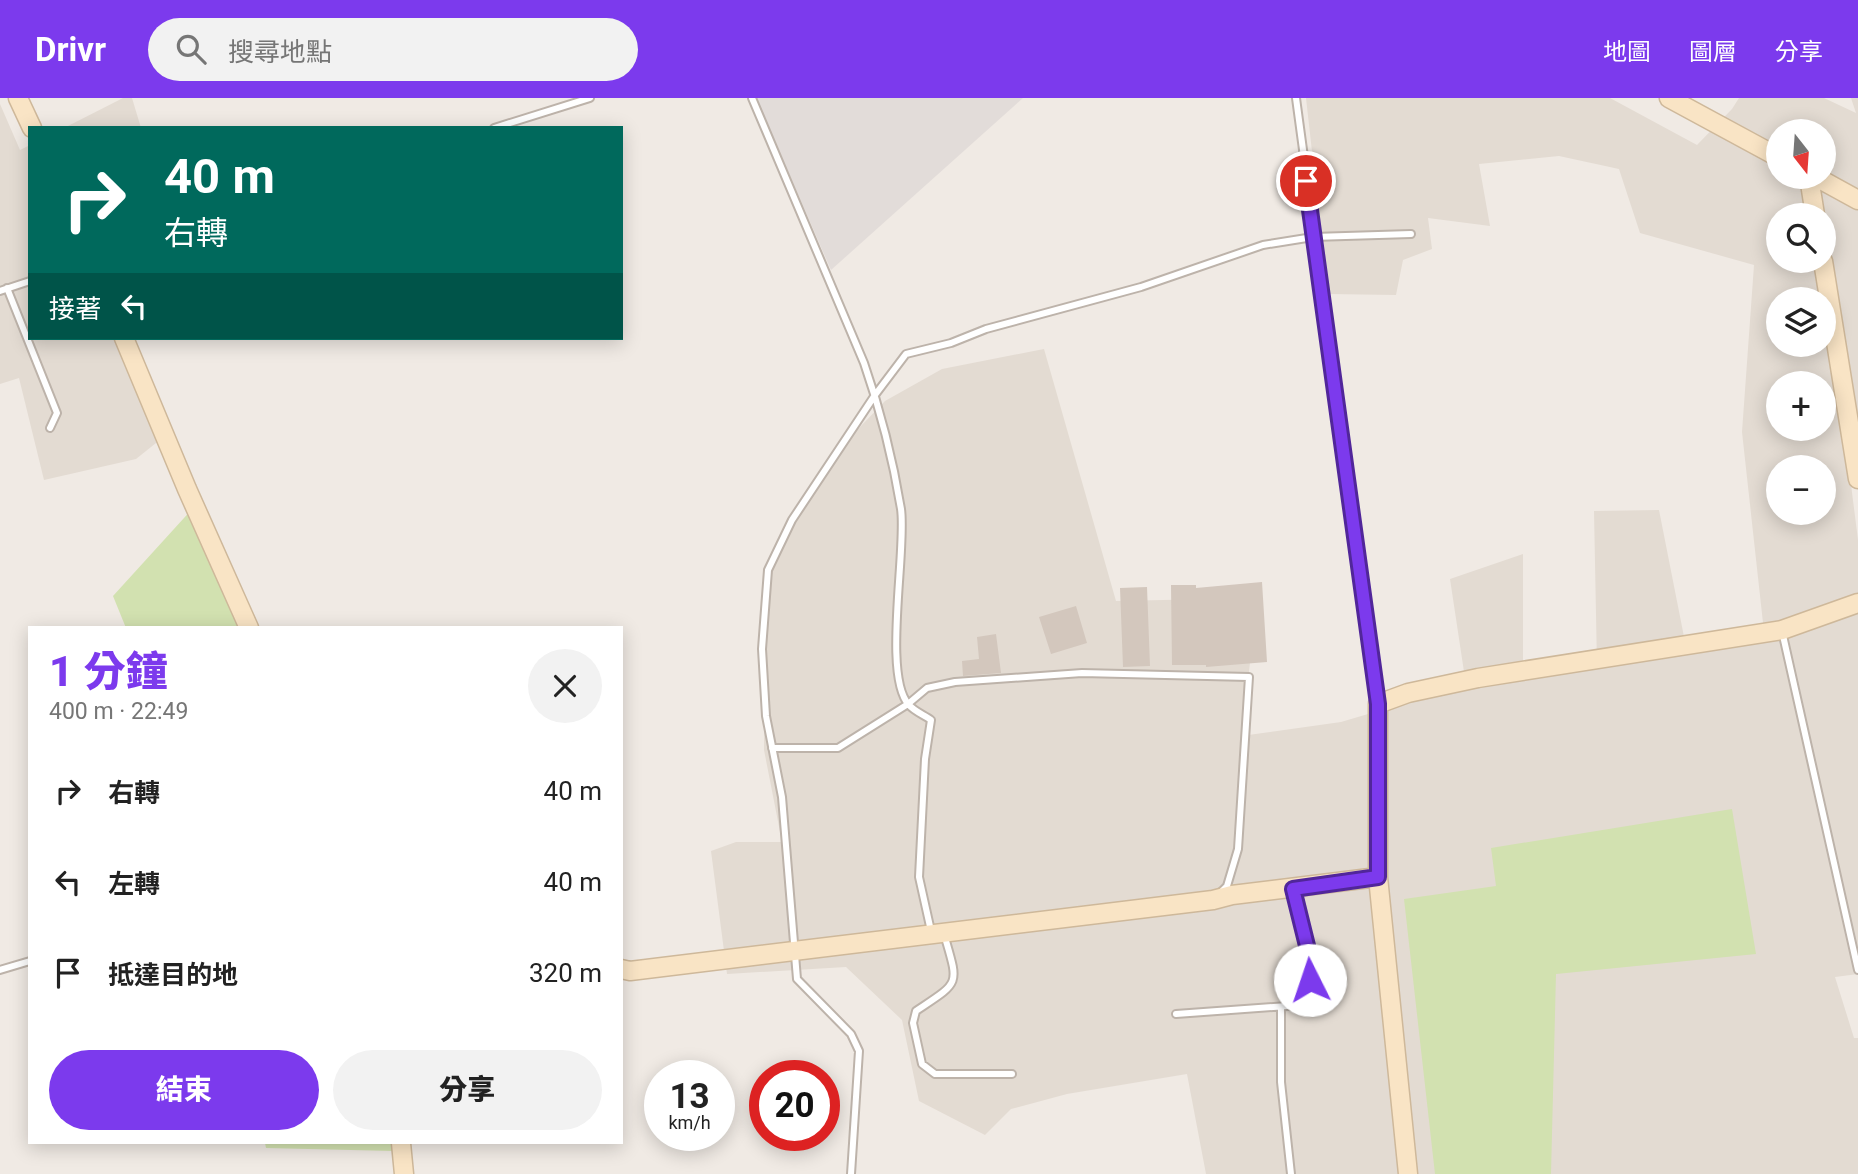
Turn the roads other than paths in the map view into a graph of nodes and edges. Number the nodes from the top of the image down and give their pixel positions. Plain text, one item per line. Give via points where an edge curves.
1 (18, 98) edge
2 (590, 98) edge
3 (752, 98) edge
4 (1296, 98) edge
5 (1669, 98) edge
6 (31, 126) edge
7 (500, 126) edge
8 (1766, 151) edge
9 (1836, 188) edge
10 (1858, 200) edge
11 (1411, 234) dead end
12 (1313, 237) junction
13 (1825, 273) edge
14 (28, 282) edge
15 (4, 289) edge
16 (125, 340) edge
17 (875, 395) junction
18 (50, 428) dead end
19 (1858, 479) edge
20 (1858, 603) edge
21 (248, 626) edge
22 (1782, 630) junction
23 (908, 704) junction
24 (1378, 704) junction
25 (772, 748) junction
26 (1378, 877) junction
27 (1293, 889) junction
28 (1213, 900) junction
29 (937, 933) junction
30 (794, 951) junction
31 (28, 962) edge
32 (623, 969) edge
33 (0, 970) edge
34 (1858, 970) edge
35 (1281, 1007) junction
36 (1176, 1014) dead end
37 (1012, 1074) dead end
38 (401, 1144) edge
39 (404, 1174) edge
40 (851, 1174) edge
41 (1291, 1174) edge
42 (1408, 1174) edge

1 - 6 street
2 - 7 lane
3 - 17 lane
4 - 12 lane
5 - 8 street
9 - 10 street
11 - 12 lane
12 - 17 lane via 1263,246 1141,287 906,354
12 - 24 lane
13 - 19 street
14 - 15 lane
15 - 18 lane via 57,413
16 - 21 street
17 - 23 lane via 901,512 896,607 899,678
17 - 25 lane via 792,520 768,570 762,649
20 - 22 street
22 - 24 street via 1478,678
22 - 34 lane
23 - 25 lane via 838,748
23 - 28 lane via 927,688 955,682 1082,673 1249,677 1238,849 1227,886
23 - 29 lane via 931,720 919,877
24 - 26 street
25 - 30 lane via 782,797
26 - 27 street
26 - 42 street
27 - 28 street
27 - 35 lane via 1312,966 1308,995 1301,1005
28 - 29 street
29 - 30 street
29 - 37 lane via 955,973 949,989 916,1011 913,1023 922,1063 935,1074
30 - 32 street
30 - 40 lane via 797,979 851,1034 859,1051
31 - 33 lane
35 - 36 lane
35 - 41 lane via 1281,1082
38 - 39 street

